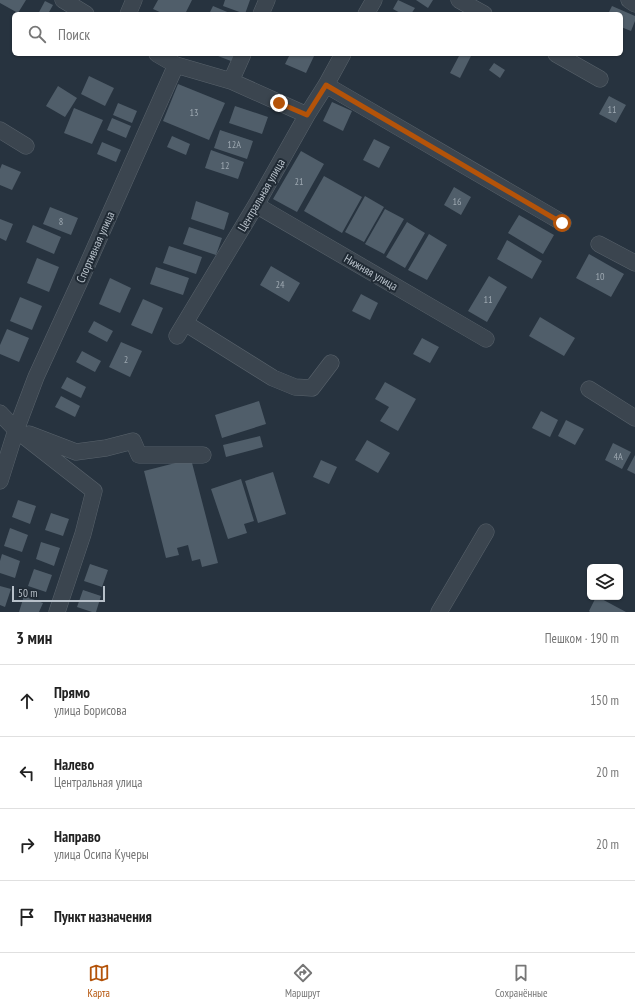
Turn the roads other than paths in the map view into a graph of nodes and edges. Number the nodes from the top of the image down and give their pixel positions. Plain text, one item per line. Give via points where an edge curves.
1 (63, 0) edge
2 (134, 0) edge
3 (267, 0) edge
4 (374, 0) edge
5 (459, 0) edge
6 (629, 0) edge
7 (635, 4) edge
8 (83, 12) edge
9 (129, 12) edge
10 (262, 12) edge
11 (367, 12) edge
12 (480, 12) edge
13 (160, 56) edge
14 (242, 56) edge
15 (342, 56) edge
16 (560, 56) edge
17 (176, 65) junction
18 (600, 79) dead end
19 (231, 81) junction
20 (326, 85) junction
21 (307, 115) junction
22 (0, 130) edge
23 (26, 146) dead end
24 (256, 205) junction
25 (562, 223) dead end
26 (599, 244) dead end
27 (635, 263) edge
28 (486, 339) dead end
29 (332, 363) dead end
30 (588, 389) dead end
31 (0, 413) edge
32 (635, 418) edge
33 (16, 430) junction
34 (203, 455) dead end
35 (0, 481) edge
36 (486, 532) dead end
37 (57, 612) edge
38 (439, 612) edge

1 - 8 street
2 - 9 street
3 - 10 street
4 - 11 street
5 - 12 street
6 - 7 street
13 - 17 street
14 - 19 street
15 - 20 street, Центральная улица
16 - 18 street
17 - 19 street
17 - 33 street, Спортивная улица via 36,377
19 - 21 street
20 - 21 street, Центральная улица
20 - 25 street
21 - 24 street, Центральная улица
22 - 23 street
24 - 28 street, Нижняя улица
24 - 29 street, Центральная улица via 181,330 295,387 312,388
26 - 27 street
30 - 32 street
31 - 33 street
33 - 34 street via 76,452 132,441 139,455
33 - 35 street, Спортивная улица
33 - 37 street via 94,491 84,534
36 - 38 street

